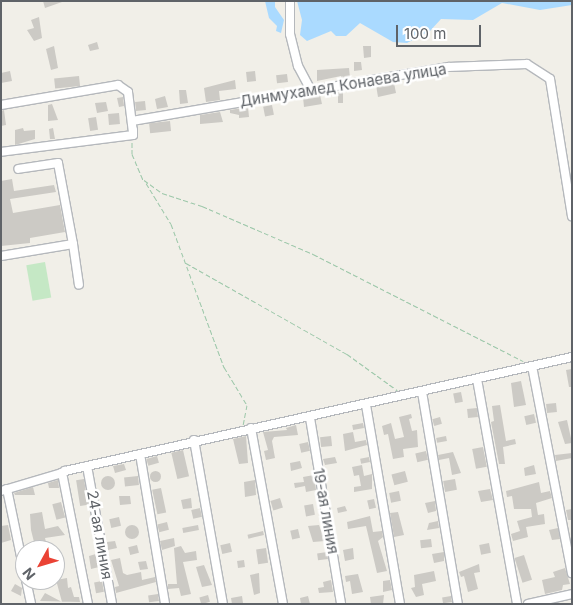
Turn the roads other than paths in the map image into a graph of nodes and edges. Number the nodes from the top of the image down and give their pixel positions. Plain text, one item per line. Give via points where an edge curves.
1 (290, 1) edge
2 (310, 90) junction
3 (1, 105) edge
4 (132, 121) junction
5 (53, 146) junction
6 (1, 152) edge
7 (58, 163) junction
8 (18, 169) dead end
9 (572, 216) edge
10 (73, 244) junction
11 (1, 256) edge
12 (79, 286) dead end
13 (572, 357) edge
14 (532, 366) junction
15 (477, 379) junction
16 (422, 392) junction
17 (366, 405) junction
18 (310, 418) junction
19 (251, 428) junction
20 (194, 440) junction
21 (140, 454) junction
22 (87, 466) junction
23 (62, 473) junction
24 (4, 490) edge
25 (16, 540) edge
26 (572, 573) edge
27 (27, 590) edge
28 (572, 594) edge
29 (30, 604) edge
30 (88, 604) edge
31 (112, 604) edge
32 (165, 604) edge
33 (223, 604) edge
34 (283, 604) edge
35 (341, 604) edge
36 (400, 604) edge
37 (458, 604) edge
38 (517, 604) edge
39 (528, 604) edge

1 - 2 street via 290,34 298,66
2 - 4 street, Динмухамед Конаева улица
2 - 9 street, Динмухамед Конаева улица via 448,67 513,62 527,64 550,79
3 - 4 street via 118,85 128,92
4 - 5 street via 133,134
5 - 6 street
5 - 7 street
7 - 8 street
7 - 10 street
10 - 11 street
10 - 12 street
13 - 14 street
14 - 15 street
14 - 26 street
15 - 16 street
15 - 38 street
16 - 17 street
16 - 37 street
17 - 18 street
17 - 36 street
18 - 19 street
18 - 35 street, 19-ая линия
19 - 20 street
19 - 34 street
20 - 21 street
20 - 33 street
21 - 22 street
21 - 32 street
22 - 23 street
22 - 31 street, 24-ая линия
23 - 24 street
23 - 30 street
24 - 25 street
27 - 29 street
28 - 39 street

